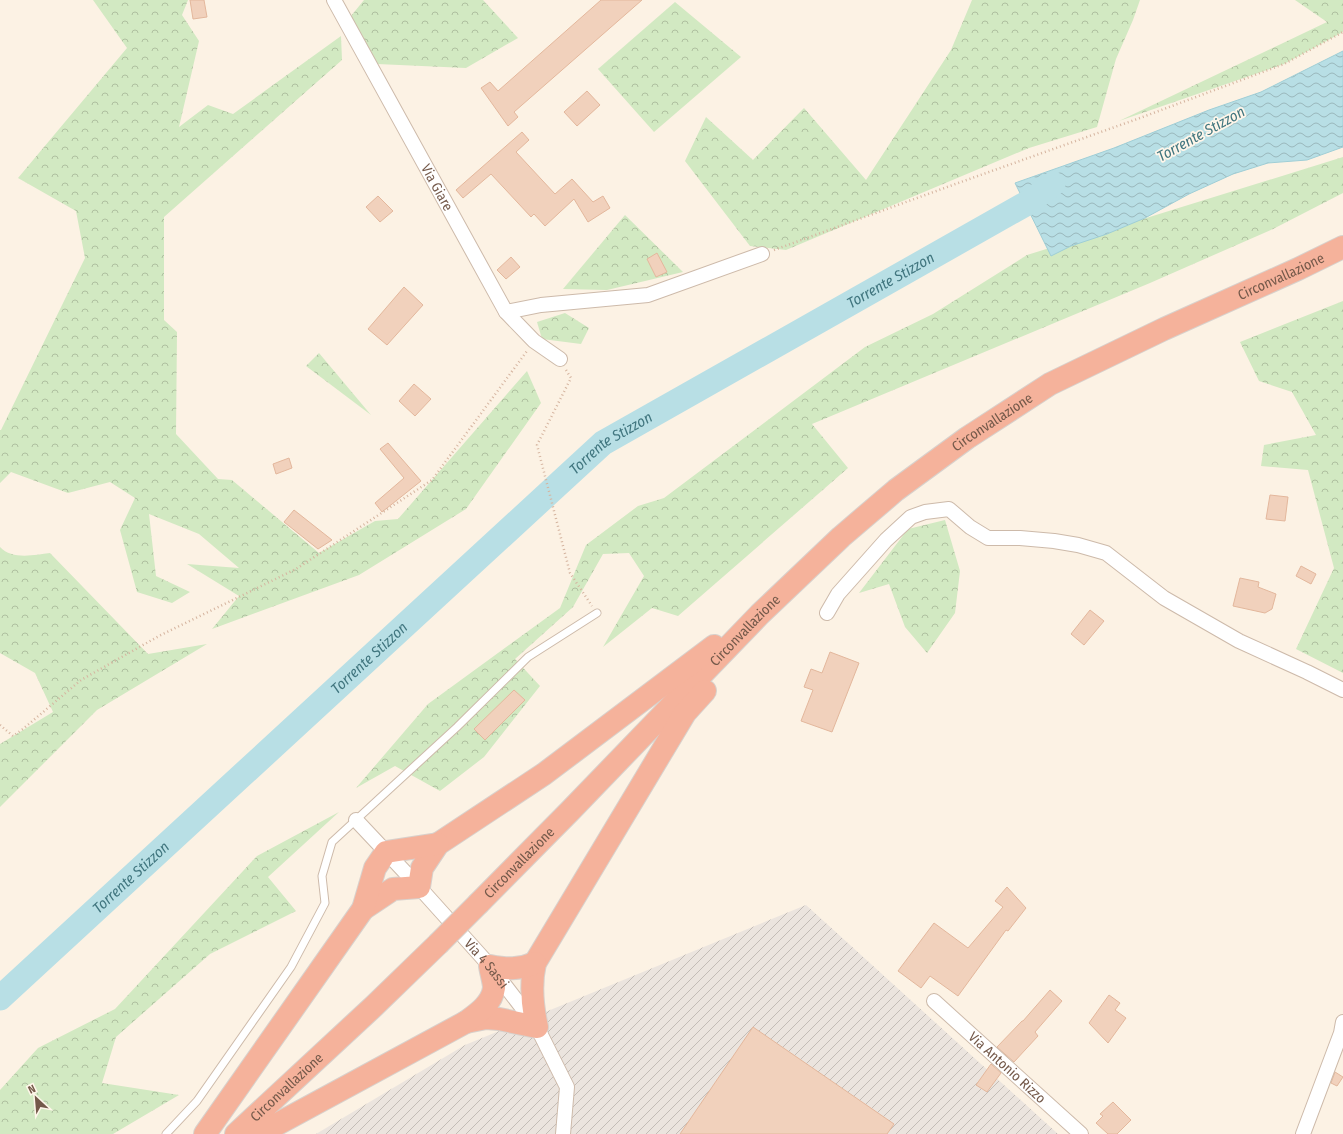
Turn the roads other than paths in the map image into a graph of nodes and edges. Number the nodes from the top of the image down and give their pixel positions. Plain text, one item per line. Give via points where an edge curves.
1 (334, 0) edge
2 (1343, 247) edge
3 (762, 254) road end
4 (506, 312) junction
5 (560, 359) road end
6 (597, 613) road end
7 (827, 613) dead end
8 (734, 640) junction
9 (1343, 690) edge
10 (356, 820) junction
11 (438, 844) junction
12 (386, 852) junction
13 (418, 887) junction
14 (363, 909) junction
15 (534, 963) junction
16 (490, 966) junction
17 (934, 1001) dead end
18 (466, 1022) junction
19 (1343, 1022) edge
20 (537, 1027) junction
21 (166, 1134) edge
22 (205, 1134) edge
23 (236, 1134) edge
24 (260, 1134) edge
25 (563, 1134) edge
26 (1082, 1134) edge
27 (1303, 1134) edge

1 - 4 street, Via Giare
2 - 8 highway, Circonvallazione via 1050,384 967,438 896,490
3 - 4 street via 648,295 541,305
4 - 5 street, Via Giare via 534,341
6 - 10 lane via 528,657
7 - 9 street via 838,594 886,540 911,517 925,512 949,509 988,538 1054,541 1106,553 1177,606 1239,641
8 - 11 highway via 717,644 544,774
8 - 15 highway via 730,664 685,713
8 - 23 highway, Circonvallazione, bridge via 438,944
10 - 12 street, Via 4 Sassi
10 - 21 lane via 332,842 322,876 325,902 291,967 197,1101
11 - 12 highway
11 - 13 highway via 422,868
12 - 13 street, Via 4 Sassi
12 - 14 highway via 375,868
13 - 14 highway via 393,889
13 - 16 street, Via 4 Sassi
14 - 22 highway
15 - 16 highway via 514,969
15 - 20 highway via 531,990
16 - 18 highway via 494,988 489,1000 482,1011
16 - 20 street, Via 4 Sassi
17 - 26 street, Via Antonio Rizzo
18 - 20 highway via 486,1018
18 - 24 highway
19 - 27 street
20 - 25 street, Via 4 Sassi via 566,1087

